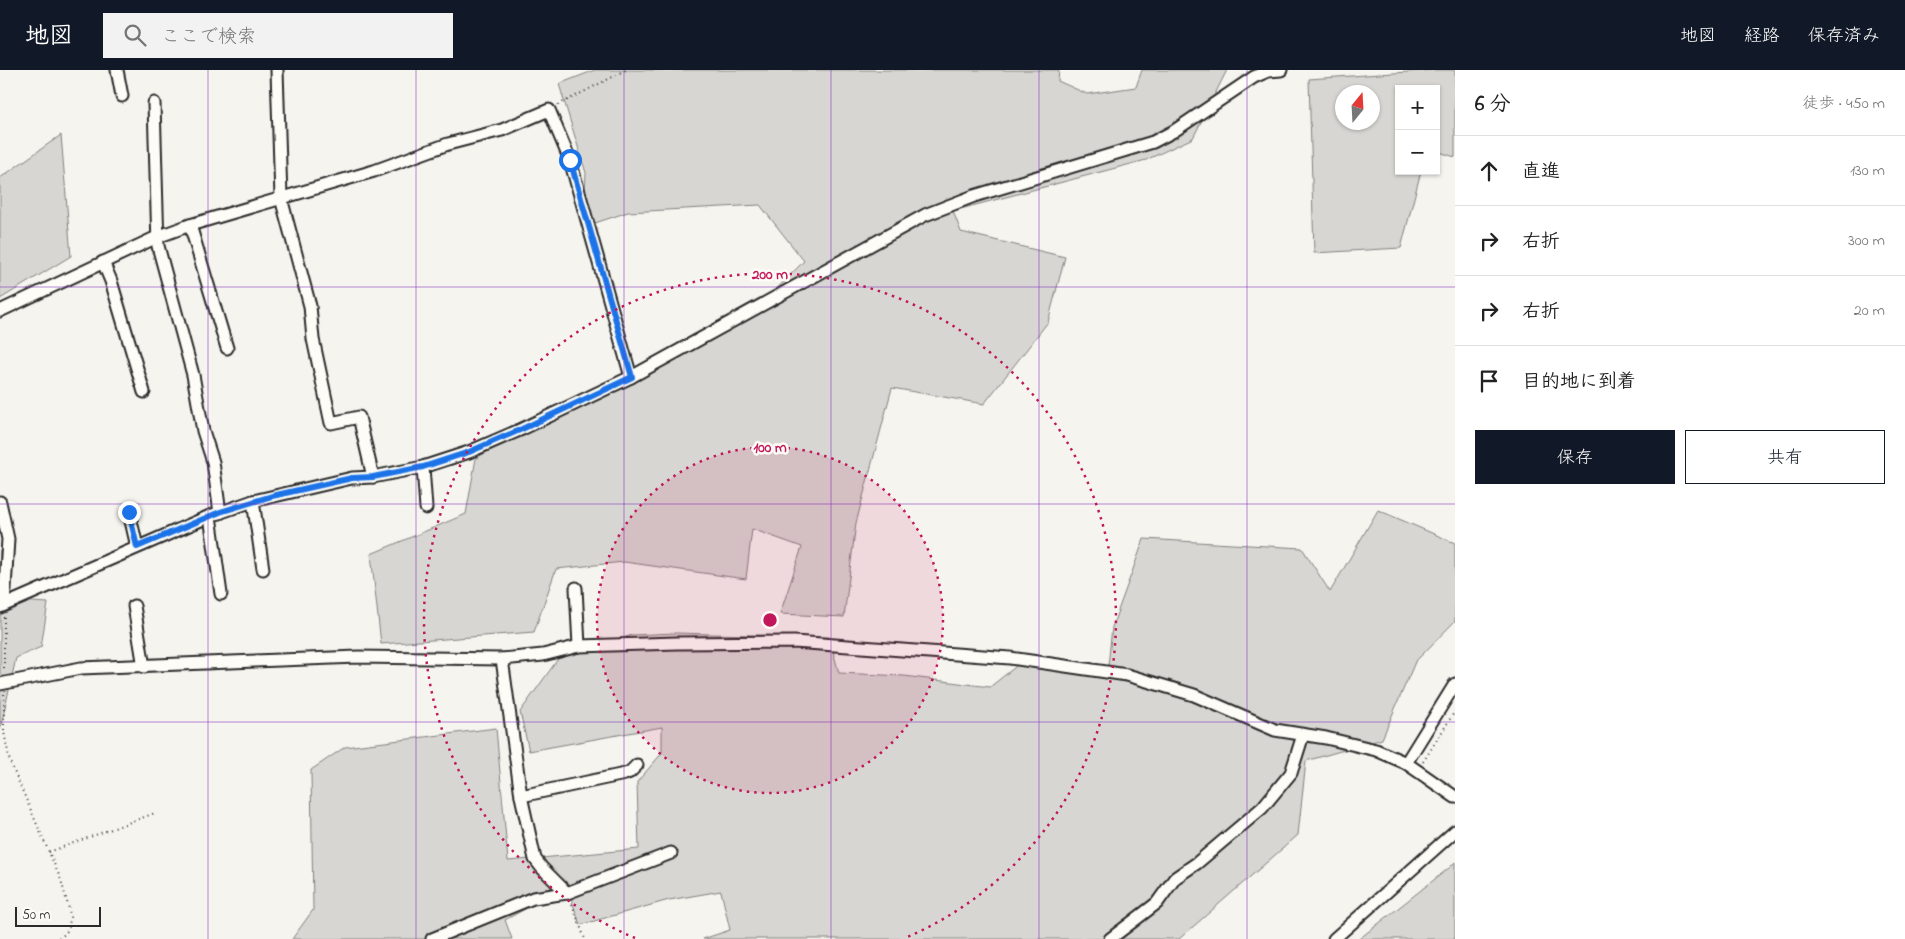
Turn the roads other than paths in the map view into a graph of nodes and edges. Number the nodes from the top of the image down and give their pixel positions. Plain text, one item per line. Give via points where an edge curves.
1 (117, 70) edge
2 (277, 70) edge
3 (1281, 70) edge
4 (122, 96) dead end
5 (154, 103) dead end
6 (280, 198) junction
7 (190, 225) junction
8 (157, 237) junction
9 (103, 262) junction
10 (0, 312) edge
11 (227, 348) dead end
12 (632, 377) junction
13 (144, 392) dead end
14 (423, 467) junction
15 (373, 477) junction
16 (252, 501) junction
17 (0, 502) edge
18 (426, 508) dead end
19 (129, 512) dead end
20 (215, 514) junction
21 (137, 547) junction
22 (263, 569) dead end
23 (576, 588) dead end
24 (221, 594) dead end
25 (2, 606) edge
26 (134, 606) dead end
27 (579, 646) junction
28 (502, 659) junction
29 (144, 666) junction
30 (2, 684) edge
31 (1455, 684) edge
32 (1303, 735) junction
33 (1406, 763) junction
34 (637, 765) dead end
35 (521, 796) junction
36 (1455, 797) edge
37 (1455, 831) edge
38 (672, 853) dead end
39 (567, 893) junction
40 (432, 939) edge
41 (1110, 939) edge
42 (1334, 939) edge

1 - 4 street
2 - 6 street
3 - 12 street via 1254,77 1153,142 974,196 925,215
5 - 8 street
6 - 7 street
6 - 12 street via 502,130 549,110 570,160
6 - 15 street via 310,306 313,339 331,423 359,418
7 - 8 street
7 - 11 street
8 - 9 street
8 - 20 street via 194,374 203,432 212,462
9 - 10 street
9 - 13 street
12 - 14 street via 469,452
14 - 15 street
14 - 18 street
15 - 16 street via 352,478
16 - 20 street
16 - 22 street
17 - 25 street via 8,539
19 - 21 street
20 - 21 street
20 - 24 street
21 - 25 street
23 - 27 street
26 - 29 street
27 - 28 street via 543,655
27 - 32 street via 794,642 1010,658 1128,675 1194,695 1275,730
28 - 29 street via 358,657
28 - 35 street
29 - 30 street via 81,668
31 - 33 street
32 - 33 street via 1376,750
32 - 41 street via 1291,774 1262,808 1175,878 1157,903
33 - 36 street
34 - 35 street via 625,774
35 - 39 street via 535,859
37 - 42 street
38 - 39 street
39 - 40 street via 533,898

